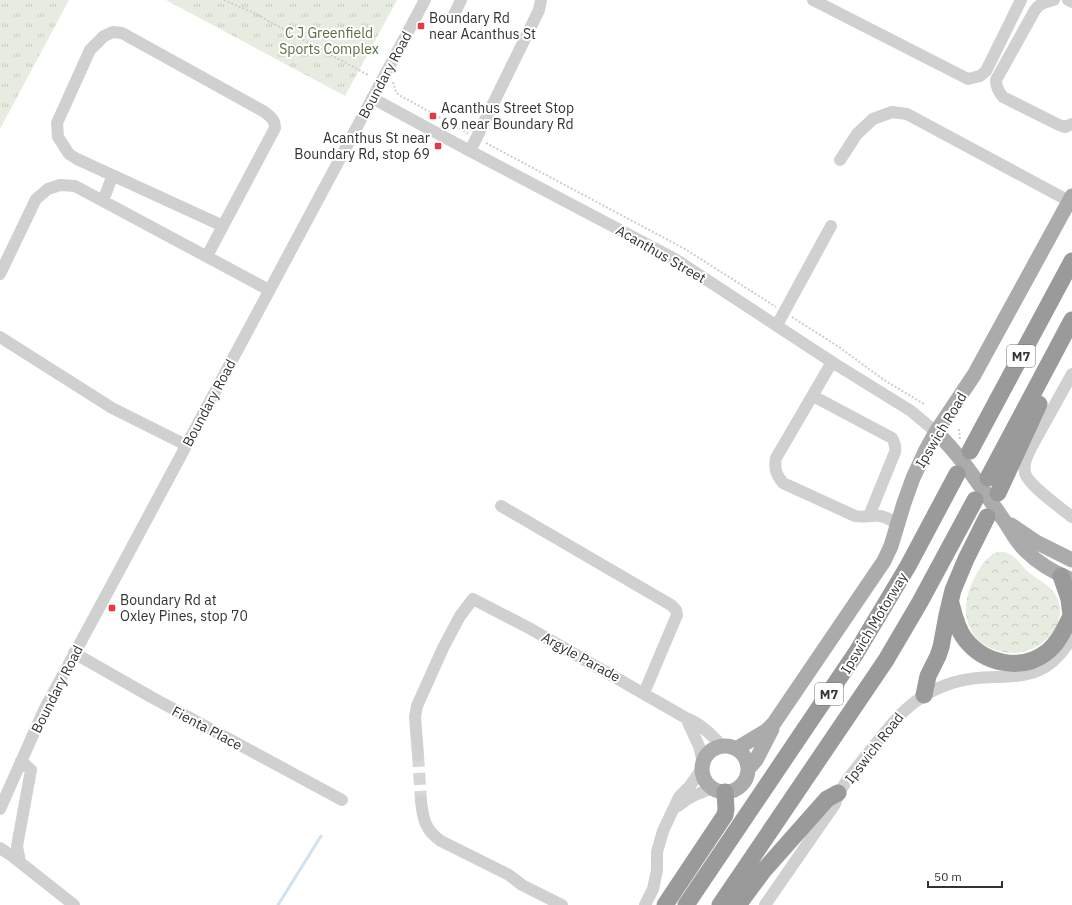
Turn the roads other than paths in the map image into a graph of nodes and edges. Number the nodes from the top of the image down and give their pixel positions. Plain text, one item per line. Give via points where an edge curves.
1 (425, 0) edge
2 (461, 0) edge
3 (541, 0) edge
4 (812, 0) edge
5 (1021, 0) edge
6 (1054, 0) edge
7 (1068, 0) edge
8 (1072, 2) edge
9 (452, 19) dead end
10 (372, 98) junction
11 (1072, 124) edge
12 (470, 151) junction
13 (840, 160) dead end
14 (112, 176) junction
15 (1071, 199) edge
16 (103, 201) junction
17 (223, 226) junction
18 (831, 226) dead end
19 (207, 256) junction
20 (1072, 261) edge
21 (0, 274) edge
22 (270, 290) junction
23 (1072, 320) edge
24 (776, 325) junction
25 (0, 337) edge
26 (832, 362) junction
27 (1045, 371) junction
28 (1072, 374) edge
29 (812, 396) junction
30 (936, 432) junction
31 (186, 445) junction
32 (962, 449) junction
33 (957, 474) dead end
34 (988, 478) dead end
35 (998, 493) dead end
36 (975, 500) dead end
37 (501, 506) dead end
38 (869, 516) junction
39 (987, 517) dead end
40 (1072, 517) edge
41 (1005, 521) junction
42 (898, 524) junction
43 (1072, 560) edge
44 (1067, 578) edge
45 (950, 601) junction
46 (1071, 615) edge
47 (1072, 637) edge
48 (74, 653) junction
49 (644, 693) junction
50 (924, 695) junction
51 (686, 718) junction
52 (774, 723) junction
53 (729, 748) junction
54 (418, 755) tunnel mouth
55 (21, 761) junction
56 (703, 765) junction
57 (748, 769) junction
58 (719, 790) junction
59 (838, 794) junction
60 (342, 800) dead end
61 (421, 800) tunnel mouth
62 (0, 809) edge
63 (671, 812) junction
64 (0, 848) edge
65 (20, 862) junction
66 (74, 905) edge
67 (562, 905) edge
68 (645, 905) edge
69 (665, 905) edge
70 (686, 905) edge
71 (720, 905) edge
72 (738, 905) edge
73 (765, 905) edge

1 - 10 street, Boundary Road
2 - 9 street
3 - 12 street via 539,10
4 - 5 street via 968,80 986,71
6 - 11 street via 1044,2 1034,10 996,80 996,86 1003,97 1059,125 1065,127
7 - 8 street
10 - 12 street, Acanthus Street
10 - 22 street, Boundary Road
12 - 24 street, Acanthus Street via 675,259
13 - 15 street via 858,134 873,119 892,112 907,114
14 - 16 street
14 - 17 street
14 - 17 street via 69,154 58,137 58,123 90,50 104,36 113,32 122,33 236,96 271,116 275,122 275,128
15 - 30 main road, Ipswich Road via 974,375
16 - 19 street
16 - 21 street via 75,186 60,185 48,190 36,199
17 - 19 street
18 - 24 street
19 - 22 street
20 - 32 highway, M7
22 - 31 street, Boundary Road
23 - 27 highway, M7
24 - 26 street, Acanthus Street
25 - 31 street via 112,408
26 - 29 street
26 - 30 street, Acanthus Street via 911,411
27 - 34 highway, M7
27 - 35 highway via 1046,388
28 - 40 street via 1032,446 1025,467 1025,474 1031,483
29 - 38 street via 892,438 895,443 895,452
29 - 38 street via 776,458 774,468 777,475 783,483 855,516
30 - 32 main road
30 - 42 main road, Ipswich Road via 913,478
31 - 48 street, Boundary Road
32 - 41 main road
33 - 70 highway, Ipswich Motorway / M7 via 908,566 856,652
36 - 71 highway, Ipswich Motorway / M7 via 886,660
37 - 49 street via 676,610 677,615
38 - 42 street via 882,517
39 - 45 highway via 966,559
41 - 43 main road via 1036,542
41 - 44 main road via 1015,540 1025,551 1037,562
42 - 52 main road, Ipswich Road via 891,546 875,576
44 - 46 highway
45 - 46 highway via 957,624 966,640 985,656 997,662 1010,664 1036,659 1047,652 1063,632
45 - 50 highway via 941,646 928,676
47 - 50 street, Ipswich Road via 1060,655 1034,673 1014,677 968,678
48 - 55 street, Boundary Road
48 - 60 street, Fienta Place
49 - 51 street, Argyle Parade
49 - 54 street, Argyle Parade via 473,599 460,616 443,648 417,706 415,717
50 - 59 street, Ipswich Road via 904,709
51 - 53 street, Argyle Parade via 696,722
51 - 56 street via 699,746
52 - 53 main road, Ipswich Road via 766,731
52 - 57 main road, Ipswich Road via 756,760
53 - 56 main road via 711,751
53 - 57 main road via 744,758
55 - 62 street, Boundary Road
55 - 65 street via 31,770 17,846
56 - 58 main road via 705,780
56 - 63 street
57 - 58 main road via 744,782 738,788 732,791
58 - 63 street via 691,796
58 - 69 highway via 726,809 725,815
59 - 72 highway via 822,805 764,870
59 - 73 street, Ipswich Road via 835,804
61 - 67 street via 425,824 434,836
63 - 68 street via 657,852 653,889
64 - 65 street
65 - 66 street

